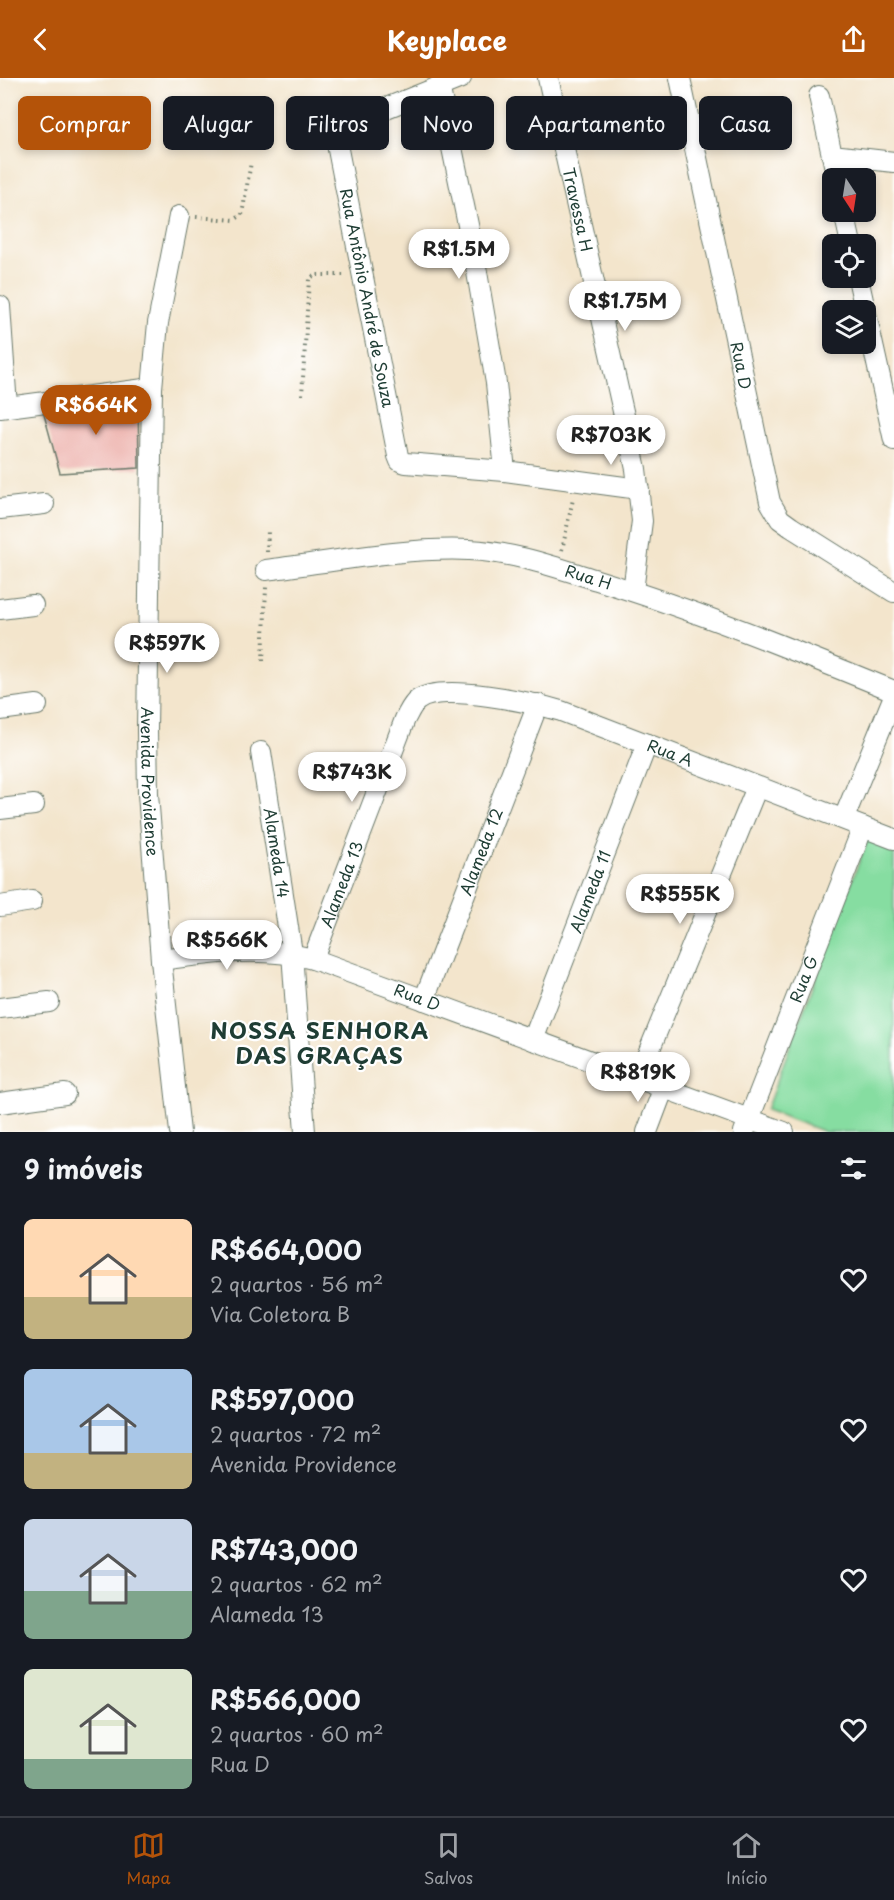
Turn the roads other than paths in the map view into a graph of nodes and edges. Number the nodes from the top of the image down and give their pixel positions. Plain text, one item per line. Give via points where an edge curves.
1 (461, 78) edge
2 (548, 78) edge
3 (680, 78) edge
4 (439, 85) junction
5 (819, 96) dead end
6 (832, 155) junction
7 (894, 162) edge
8 (835, 168) edge
9 (179, 216) road end
10 (860, 288) edge
11 (0, 306) edge
12 (152, 388) junction
13 (4, 407) edge
14 (894, 440) edge
15 (505, 471) junction
16 (639, 489) junction
17 (44, 504) dead end
18 (0, 509) edge
19 (266, 570) road end
20 (633, 591) junction
21 (894, 592) edge
22 (33, 605) dead end
23 (0, 609) edge
24 (894, 691) edge
25 (439, 692) joint
26 (894, 696) edge
27 (538, 704) junction
28 (37, 705) dead end
29 (0, 710) edge
30 (647, 744) junction
31 (261, 752) dead end
32 (757, 787) junction
33 (34, 805) dead end
34 (0, 809) edge
35 (844, 818) junction
36 (863, 827) junction
37 (894, 839) edge
38 (32, 901) dead end
39 (0, 906) edge
40 (292, 953) junction
41 (313, 959) junction
42 (161, 960) junction
43 (424, 1000) junction
44 (49, 1002) dead end
45 (0, 1008) edge
46 (533, 1040) junction
47 (638, 1078) junction
48 (664, 1088) junction
49 (65, 1094) dead end
50 (0, 1103) edge
51 (746, 1125) edge
52 (180, 1132) edge
53 (305, 1132) edge
54 (647, 1132) edge
55 (784, 1132) edge

1 - 4 street
2 - 16 street, Travessa H
3 - 21 street, Rua D via 770,502 780,519 791,527
4 - 15 street via 473,249 497,391
4 - 15 street, Rua Antônio André de Souza via 334,129 400,461
5 - 6 street
6 - 7 street
6 - 8 street
9 - 12 street, Avenida Providence via 158,323
10 - 14 street
11 - 13 street
12 - 13 street
12 - 42 street, Avenida Providence via 148,794
15 - 16 street
16 - 20 street, Travessa H via 642,522
17 - 18 street
19 - 20 street, Rua H via 389,554 468,550 499,552
20 - 24 street, Rua H via 783,645
22 - 23 street
25 - 27 street, Rua A
25 - 41 street, Alameda 13 via 419,699 401,728
26 - 35 street
27 - 30 street, Rua A
27 - 43 street, Alameda 12
28 - 29 street
30 - 32 street, Rua A
30 - 46 street, Alameda 11
31 - 40 street, Alameda 14
32 - 35 street, Rua A
32 - 47 street
33 - 34 street
35 - 36 street, Rua A
36 - 37 street, Rua A
36 - 51 street, Rua G
38 - 39 street
40 - 41 street, Rua D
40 - 42 street, Rua D via 248,951
40 - 53 street, Alameda 14
41 - 43 street, Rua D
42 - 52 street, Avenida Providence
43 - 46 street, Rua D
44 - 45 street
46 - 47 street, Rua D
47 - 48 street, Rua D
48 - 51 street, Rua D
48 - 54 street
49 - 50 street
51 - 55 street, Rua D

